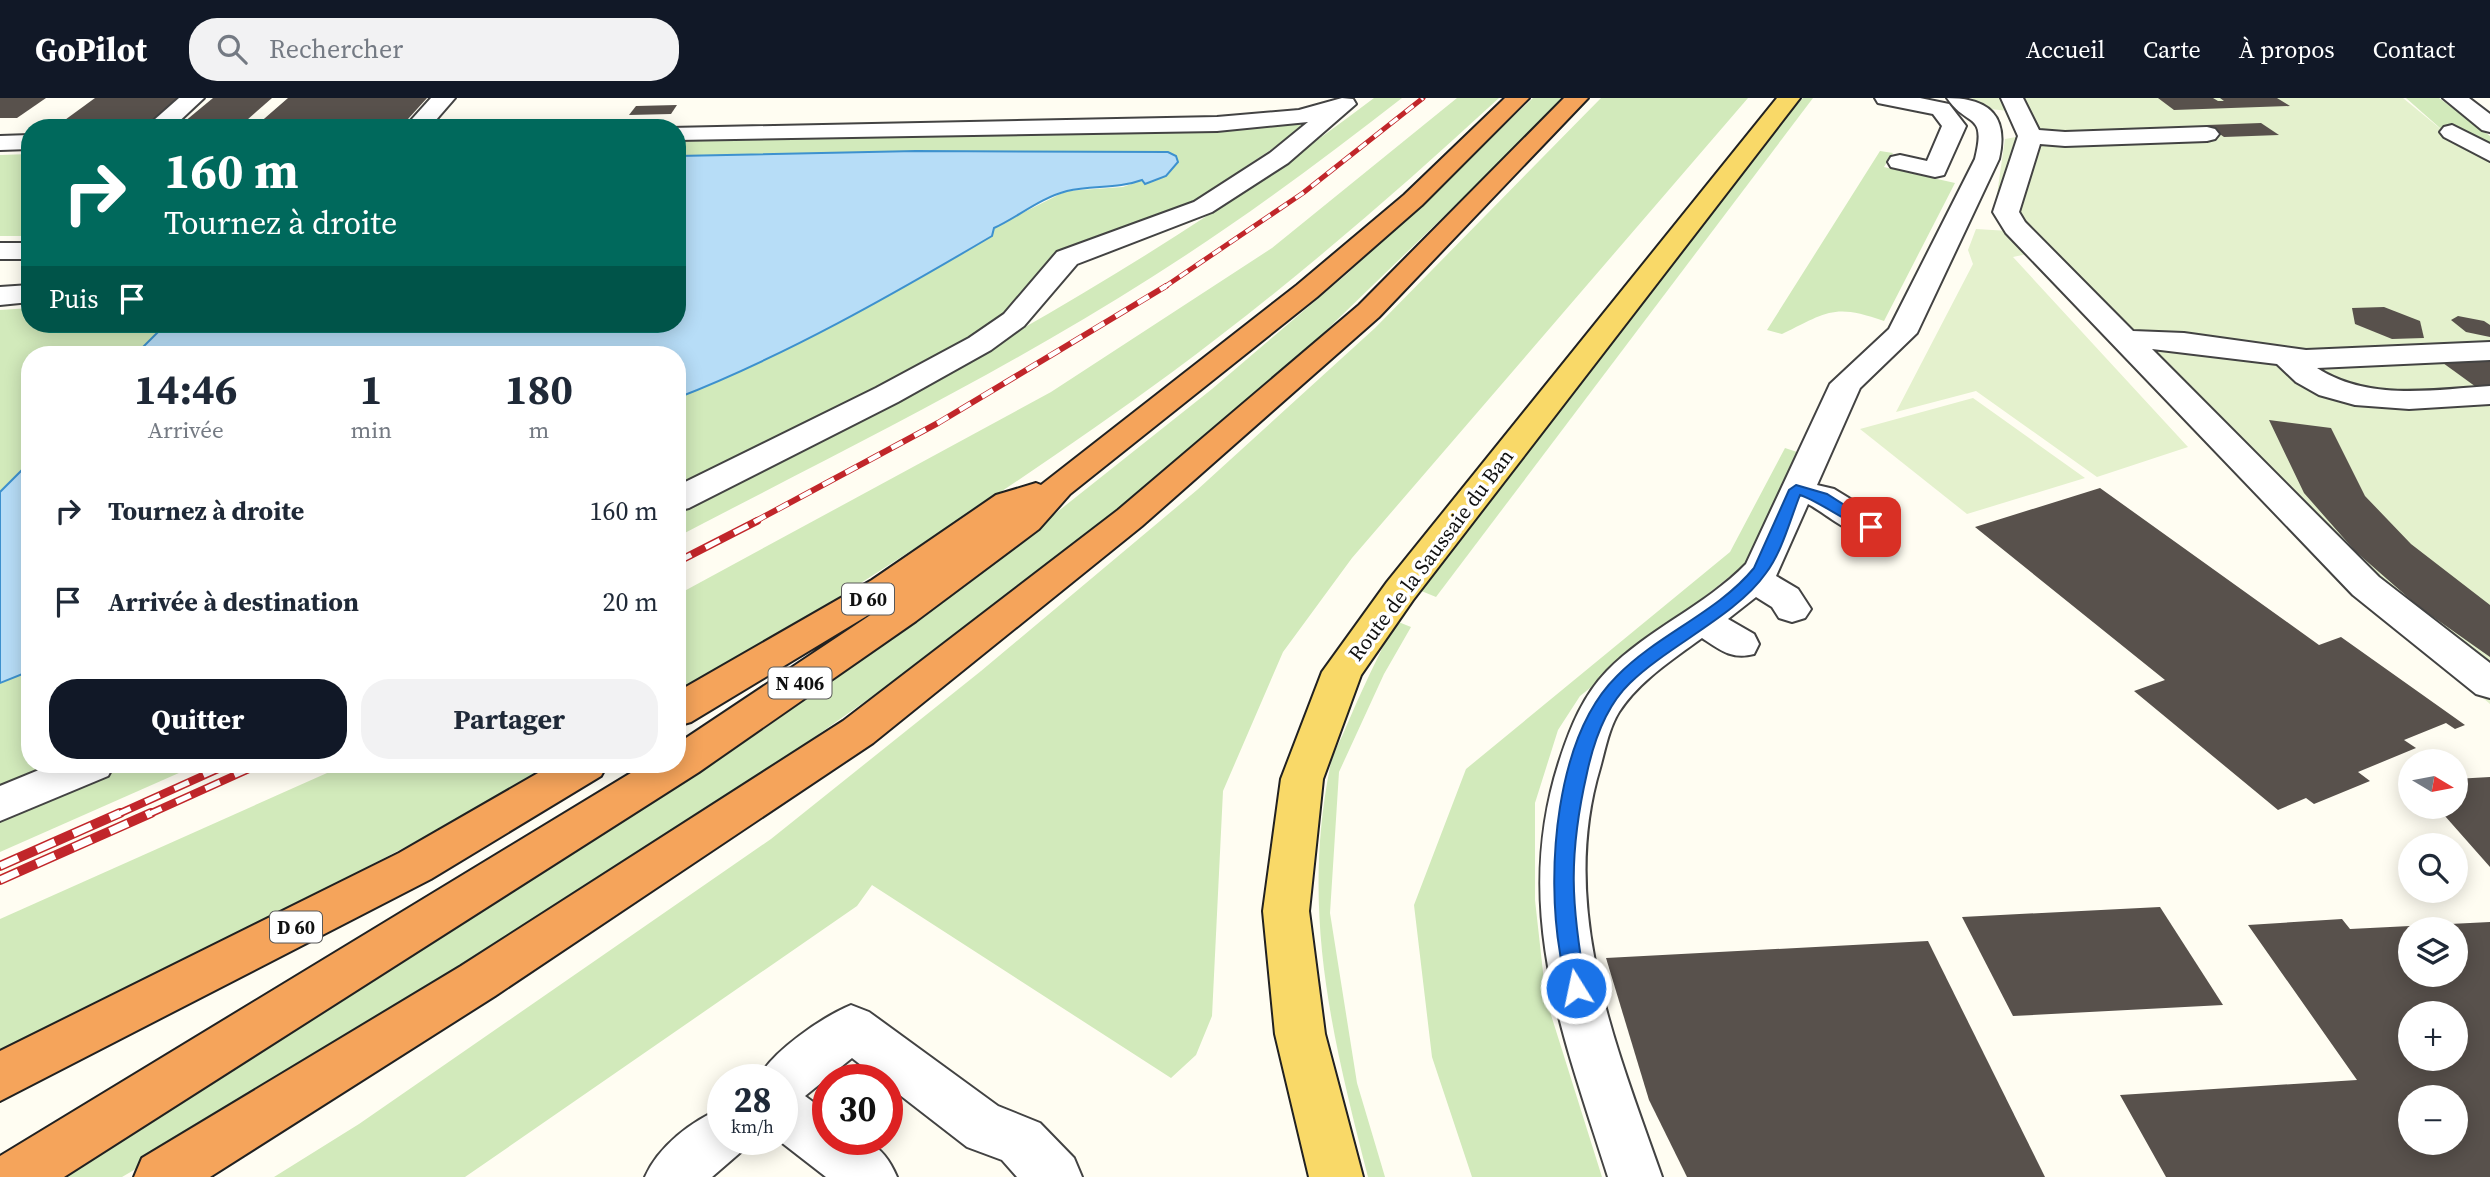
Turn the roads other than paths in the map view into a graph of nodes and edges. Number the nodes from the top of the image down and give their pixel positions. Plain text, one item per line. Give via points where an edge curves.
1 (193, 98) edge
2 (444, 98) edge
3 (1518, 98) edge
4 (1577, 98) edge
5 (1789, 98) edge
6 (1886, 98) edge
7 (1958, 98) edge
8 (2012, 98) edge
9 (2454, 98) edge
10 (1349, 101) edge
11 (168, 119) edge
12 (424, 119) edge
13 (2490, 125) edge
14 (2452, 132) dead end
15 (686, 133) edge
16 (2207, 134) dead end
17 (2030, 136) junction
18 (21, 142) edge
19 (0, 143) edge
20 (2490, 154) edge
21 (1900, 162) dead end
22 (0, 251) edge
23 (21, 251) edge
24 (21, 294) edge
25 (0, 296) edge
26 (2124, 339) junction
27 (2490, 351) edge
28 (2287, 356) junction
29 (2490, 395) edge
30 (1058, 487) junction
31 (1796, 490) junction
32 (686, 496) edge
33 (1871, 527) dead end
34 (1753, 579) junction
35 (1792, 609) dead end
36 (1701, 620) junction
37 (1740, 644) dead end
38 (2490, 684) edge
39 (686, 706) edge
40 (686, 760) edge
41 (74, 773) edge
42 (572, 773) edge
43 (665, 773) edge
44 (0, 804) edge
45 (798, 1070) edge
46 (0, 1077) edge
47 (798, 1123) edge
48 (707, 1147) edge
49 (15, 1177) edge
50 (161, 1177) edge
51 (671, 1177) edge
52 (870, 1177) edge
53 (1055, 1177) edge
54 (1336, 1177) edge
55 (1635, 1177) edge

1 - 11 street
2 - 12 street
3 - 30 highway, N 406 via 1413,200 1307,292
4 - 50 highway via 1369,312 1130,518 858,733 478,982
5 - 54 main road, Route de la Saussaie du Ban via 1408,580 1342,672 1302,779 1286,911 1300,1034
6 - 21 street via 1941,109 1954,127 1935,170
7 - 31 street via 1988,121 1992,138 1987,159 1902,333 1846,384
8 - 17 street
9 - 13 street
10 - 15 street via 1301,117 1229,123 1033,117
10 - 32 street via 1279,158 1203,207 1067,258 1014,320 980,344
14 - 20 street
16 - 17 street
17 - 26 street via 2006,212 2015,227
18 - 19 street
22 - 23 street
24 - 25 street
26 - 28 street
26 - 38 street via 2366,586
27 - 28 street via 2375,358
28 - 29 street via 2325,388 2356,398
30 - 39 highway, D 60 via 1008,503 885,589
30 - 40 highway, N 406 via 1027,522
31 - 33 street via 1822,497
31 - 34 street
34 - 35 street via 1785,598
34 - 36 street
36 - 37 street
36 - 55 street via 1622,680 1602,705 1582,754 1565,827 1565,926 1580,1009
41 - 44 street
42 - 46 highway, D 60 via 415,866
43 - 49 highway, N 406
45 - 53 street via 851,1028 986,1129 1012,1134 1030,1147 1036,1163
47 - 52 street
48 - 51 street

